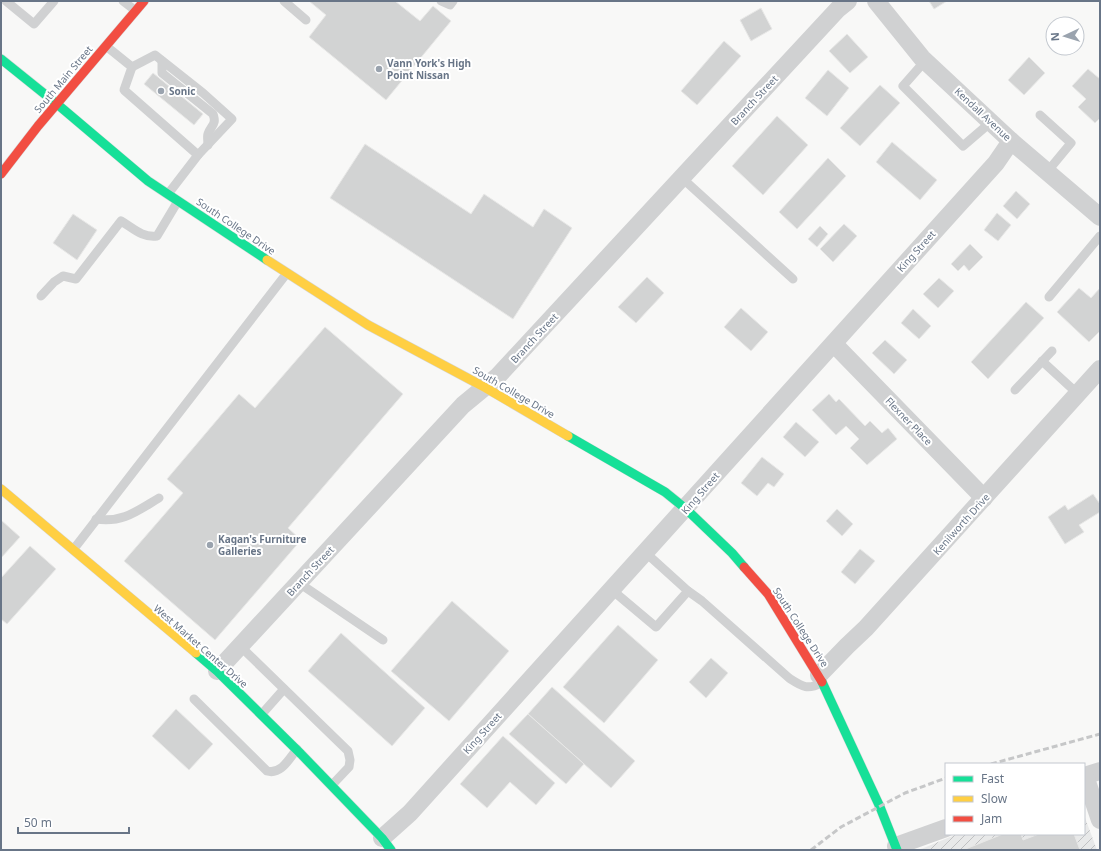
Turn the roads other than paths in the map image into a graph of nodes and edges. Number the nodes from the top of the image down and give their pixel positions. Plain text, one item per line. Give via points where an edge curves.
1 (6, 1) edge
2 (54, 1) edge
3 (123, 1) edge
4 (144, 1) edge
5 (284, 1) edge
6 (441, 1) edge
7 (453, 1) edge
8 (848, 1) edge
9 (876, 1) edge
10 (136, 11) junction
11 (306, 20) dead end
12 (106, 46) junction
13 (1, 59) edge
14 (162, 61) junction
15 (925, 61) junction
16 (132, 67) junction
17 (57, 104) junction
18 (1040, 115) dead end
19 (991, 122) junction
20 (1011, 141) junction
21 (208, 145) junction
22 (198, 156) junction
23 (1047, 172) junction
24 (1, 174) edge
25 (682, 178) junction
26 (168, 194) junction
27 (178, 200) junction
28 (1100, 217) edge
29 (1100, 236) edge
30 (287, 273) junction
31 (793, 279) dead end
32 (42, 296) dead end
33 (1049, 297) dead end
34 (834, 344) junction
35 (1052, 351) dead end
36 (1042, 361) junction
37 (1100, 369) edge
38 (486, 388) junction
39 (1015, 390) dead end
40 (1078, 394) junction
41 (1, 489) edge
42 (159, 498) dead end
43 (984, 498) junction
44 (686, 509) junction
45 (96, 519) junction
46 (72, 550) junction
47 (646, 553) junction
48 (299, 583) junction
49 (612, 590) junction
50 (688, 591) junction
51 (383, 640) dead end
52 (240, 646) junction
53 (217, 671) junction
54 (821, 679) junction
55 (284, 689) junction
56 (194, 699) dead end
57 (261, 715) junction
58 (297, 750) junction
59 (1090, 775) edge
60 (332, 785) junction
61 (1100, 820) edge
62 (945, 828) edge
63 (387, 844) edge
64 (896, 848) edge

1 - 2 lane via 34,24
3 - 10 lane
4 - 10 main road, South Main Street
5 - 11 lane
6 - 7 lane via 450,5
8 - 25 street, Branch Street
9 - 15 street, Kendall Avenue
10 - 12 main road, South Main Street
12 - 16 lane
12 - 17 main road, South Main Street
13 - 17 main road, South College Drive
14 - 16 lane via 155,55
14 - 21 lane via 162,72 213,114 215,119 208,134
14 - 21 lane via 203,92 232,119
15 - 19 street, Kendall Avenue
15 - 19 lane via 903,86 963,146
16 - 22 lane via 124,90
17 - 24 main road, South Main Street
17 - 26 main road, South College Drive via 148,181
18 - 23 lane via 1071,143
19 - 20 street, Kendall Avenue
20 - 23 street, Kendall Avenue
20 - 34 street, King Street via 996,162
21 - 22 lane
22 - 26 lane
23 - 28 street, Kendall Avenue
25 - 31 lane
25 - 38 street, Branch Street
26 - 27 main road, South College Drive
27 - 30 main road, South College Drive
27 - 32 lane via 157,236 142,235 121,221 76,280 63,276
29 - 33 lane
30 - 38 main road, South College Drive via 368,325
30 - 45 lane
34 - 43 street, Flexner Place
34 - 44 street, King Street
35 - 36 lane
36 - 39 lane
36 - 40 lane
37 - 40 street, Kenilworth Drive
38 - 44 main road, South College Drive via 665,492
38 - 48 street, Branch Street via 463,405
40 - 43 street, Kenilworth Drive
41 - 46 main road, West Market Center Drive
42 - 45 lane via 127,517 115,520
43 - 54 street, Kenilworth Drive
44 - 47 street, King Street
44 - 54 main road, South College Drive via 732,553 768,594
45 - 46 lane
46 - 53 main road, West Market Center Drive
47 - 49 street, King Street
47 - 50 lane
48 - 51 lane
48 - 52 street, Branch Street
49 - 50 lane via 656,627
49 - 63 street, King Street via 410,813
50 - 54 lane via 801,686 812,688
52 - 53 street, Branch Street
52 - 55 lane
53 - 57 main road, West Market Center Drive
54 - 64 main road, South College Drive via 880,806
55 - 57 lane
55 - 60 lane via 348,751 349,767
56 - 58 lane via 267,771 279,771
57 - 58 main road, West Market Center Drive
58 - 60 main road, West Market Center Drive
59 - 61 street
60 - 63 main road, West Market Center Drive
62 - 64 street

